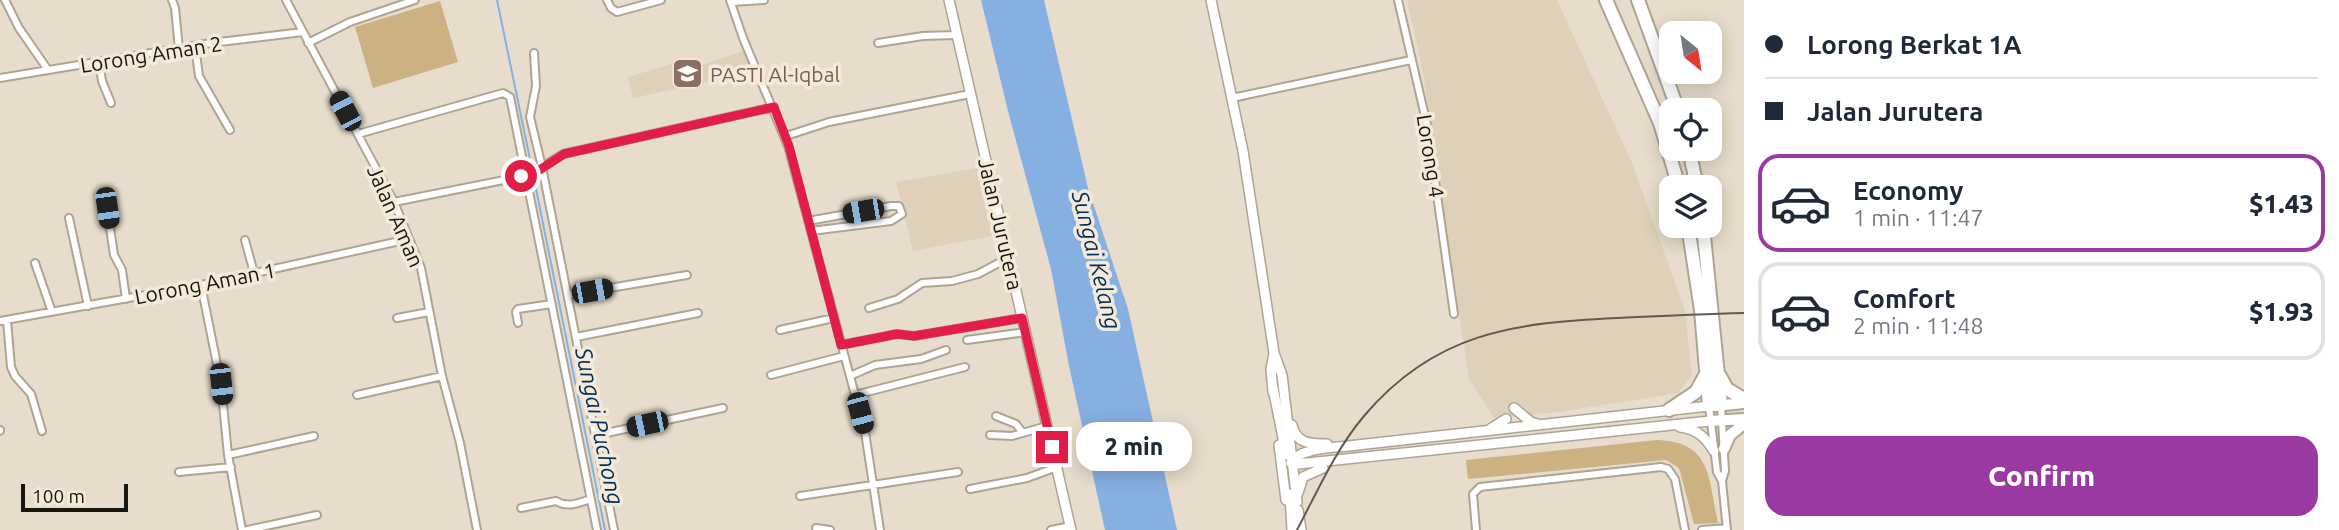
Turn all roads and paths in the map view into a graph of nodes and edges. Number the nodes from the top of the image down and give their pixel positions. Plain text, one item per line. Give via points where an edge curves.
1 (5, 0) edge
2 (172, 0) edge
3 (286, 0) edge
4 (415, 0) edge
5 (607, 0) edge
6 (662, 0) edge
7 (764, 0) edge
8 (949, 0) edge
9 (1211, 0) edge
10 (1398, 0) edge
11 (1606, 0) edge
12 (1638, 0) edge
13 (731, 1) edge
14 (303, 32) junction
15 (957, 35) junction
16 (309, 43) junction
17 (878, 43) dead end
18 (195, 47) junction
19 (179, 49) junction
20 (534, 53) dead end
21 (1411, 60) junction
22 (99, 62) junction
23 (48, 70) junction
24 (0, 78) edge
25 (970, 94) junction
26 (1232, 98) junction
27 (1674, 98) edge
28 (111, 103) dead end
29 (774, 107) junction
30 (230, 130) dead end
31 (358, 134) junction
32 (786, 136) junction
33 (540, 169) junction
34 (527, 175) junction
35 (1675, 175) edge
36 (394, 202) junction
37 (107, 208) dead end
38 (69, 218) dead end
39 (808, 221) junction
40 (811, 231) junction
41 (1690, 238) edge
42 (1704, 238) edge
43 (409, 239) junction
44 (245, 240) dead end
45 (1009, 258) junction
46 (35, 263) dead end
47 (254, 273) junction
48 (687, 275) dead end
49 (201, 285) junction
50 (568, 295) junction
51 (126, 299) junction
52 (552, 303) junction
53 (88, 306) junction
54 (869, 308) dead end
55 (52, 312) junction
56 (429, 312) junction
57 (698, 313) dead end
58 (1454, 314) dead end
59 (397, 318) dead end
60 (834, 318) junction
61 (1022, 318) junction
62 (3, 321) edge
63 (518, 323) dead end
64 (780, 330) dead end
65 (1026, 332) junction
66 (576, 337) junction
67 (967, 340) dead end
68 (841, 345) junction
69 (946, 350) dead end
70 (1274, 353) junction
71 (844, 356) junction
72 (965, 367) dead end
73 (1712, 371) junction
74 (771, 375) dead end
75 (1282, 375) junction
76 (442, 376) junction
77 (849, 376) junction
78 (1273, 388) junction
79 (587, 390) junction
80 (571, 393) junction
81 (357, 395) dead end
82 (855, 395) junction
83 (1741, 402) edge
84 (1715, 406) junction
85 (723, 408) dead end
86 (1514, 408) dead end
87 (1669, 410) junction
88 (996, 416) dead end
89 (1506, 419) dead end
90 (1716, 421) junction
91 (1742, 421) edge
92 (1545, 425) junction
93 (1667, 425) junction
94 (1047, 426) junction
95 (1512, 430) junction
96 (42, 431) dead end
97 (579, 432) junction
98 (596, 432) junction
99 (1023, 433) junction
100 (1482, 433) junction
101 (990, 435) dead end
102 (314, 436) dead end
103 (1528, 440) junction
104 (1497, 444) junction
105 (1357, 445) junction
106 (1719, 450) junction
107 (228, 455) junction
108 (1362, 459) junction
109 (1291, 461) junction
110 (231, 467) junction
111 (1057, 467) junction
112 (179, 472) dead end
113 (958, 472) dead end
114 (875, 484) junction
115 (970, 489) dead end
116 (800, 496) dead end
117 (591, 499) junction
118 (1297, 502) junction
119 (521, 508) dead end
120 (317, 515) dead end
121 (816, 528) edge
122 (1071, 528) edge
123 (1727, 529) edge
124 (245, 530) edge
125 (477, 530) edge
126 (597, 530) edge
127 (614, 530) edge
128 (830, 530) edge
129 (880, 530) edge
130 (1051, 530) edge
131 (1291, 530) edge
132 (1300, 530) edge
133 (1476, 530) edge
134 (1685, 530) edge
135 (1702, 530) edge

1 - 23 street
2 - 19 street
3 - 14 street, Jalan Aman
4 - 16 street via 351,22
5 - 6 street via 617,12
7 - 13 street
8 - 15 street, Jalan Jurutera
9 - 26 street
10 - 21 street, Lorong 4
11 - 35 highway via 1660,122
12 - 27 highway
13 - 29 street
14 - 16 street, Jalan Aman
14 - 18 street, Lorong Aman 2
15 - 17 street
15 - 25 street, Jalan Jurutera
16 - 31 street, Jalan Aman
18 - 19 street, Lorong Aman 2
18 - 30 street via 199,76
19 - 22 street, Lorong Aman 2
20 - 33 street via 536,86 530,117
21 - 26 street
21 - 58 street, Lorong 4 via 1427,125
22 - 23 street, Lorong Aman 2
22 - 28 street
23 - 24 street, Lorong Aman 2
25 - 32 street via 829,122
25 - 45 street, Jalan Jurutera
26 - 70 street
29 - 32 street
29 - 33 street via 564,154
31 - 34 street via 503,93 510,97
31 - 36 street, Jalan Aman
32 - 39 street
33 - 34 street
33 - 50 street
34 - 36 street
34 - 52 street
36 - 43 street, Jalan Aman
37 - 51 street
38 - 53 street
39 - 40 street
39 - 40 street via 899,206 902,214 891,221
40 - 60 street
41 - 73 highway
42 - 73 highway
43 - 47 street, Lorong Aman 1
43 - 56 street, Jalan Aman via 421,268
44 - 47 street
45 - 54 street via 978,274 922,283 898,299
45 - 61 street, Jalan Jurutera
46 - 55 street
47 - 49 street, Lorong Aman 1
48 - 50 street
49 - 51 street, Lorong Aman 1
49 - 107 street via 221,384
50 - 66 street
51 - 53 street, Lorong Aman 1
52 - 63 street via 516,310
52 - 80 street
53 - 55 street, Lorong Aman 1
55 - 62 street, Lorong Aman 1
56 - 59 street
56 - 76 street, Jalan Aman
57 - 66 street
60 - 64 street
60 - 68 street
61 - 65 street, Jalan Jurutera
61 - 68 street
62 - 96 street via 11,367 31,394
65 - 67 street
65 - 94 street, Jalan Jurutera
66 - 79 street
68 - 71 street
69 - 77 street via 921,359 875,365
70 - 75 street
70 - 78 street
71 - 74 street
71 - 77 street
72 - 82 street
73 - 83 highway
73 - 84 highway
73 - 87 highway via 1696,392
75 - 105 street via 1298,438 1312,444
75 - 109 street
76 - 81 street
76 - 125 street, Jalan Aman
77 - 82 street
78 - 109 street via 1283,444
78 - 131 street
79 - 80 street
79 - 98 street
80 - 97 street
82 - 114 street
83 - 84 main road
84 - 87 street
84 - 90 street
84 - 90 street
85 - 98 street
86 - 92 street via 1531,422
87 - 92 street
88 - 99 street via 1016,424
89 - 100 street
90 - 91 main road
90 - 93 street
90 - 106 street
90 - 106 street
91 - 106 main road
92 - 95 street
93 - 103 street
93 - 106 street via 1692,429
94 - 99 street
94 - 111 street, Jalan Jurutera
95 - 100 street
95 - 103 street
95 - 104 street
97 - 98 street
97 - 117 street
98 - 127 street
99 - 101 street
100 - 105 street
102 - 107 street
103 - 104 street
104 - 108 street
105 - 109 street via 1307,452
106 - 123 street via 1725,471
107 - 110 street
108 - 109 street via 1314,464
108 - 118 street via 1308,473
109 - 118 street
109 - 131 street
110 - 112 street
110 - 124 street
111 - 115 street
111 - 122 street, Jalan Jurutera
113 - 114 street
114 - 116 street
114 - 129 street
117 - 119 street via 574,505 556,501
117 - 126 street
118 - 132 street
120 - 124 street
121 - 128 street
122 - 130 street
123 - 135 street
133 - 134 street via 1472,494 1485,485 1661,467 1675,480

